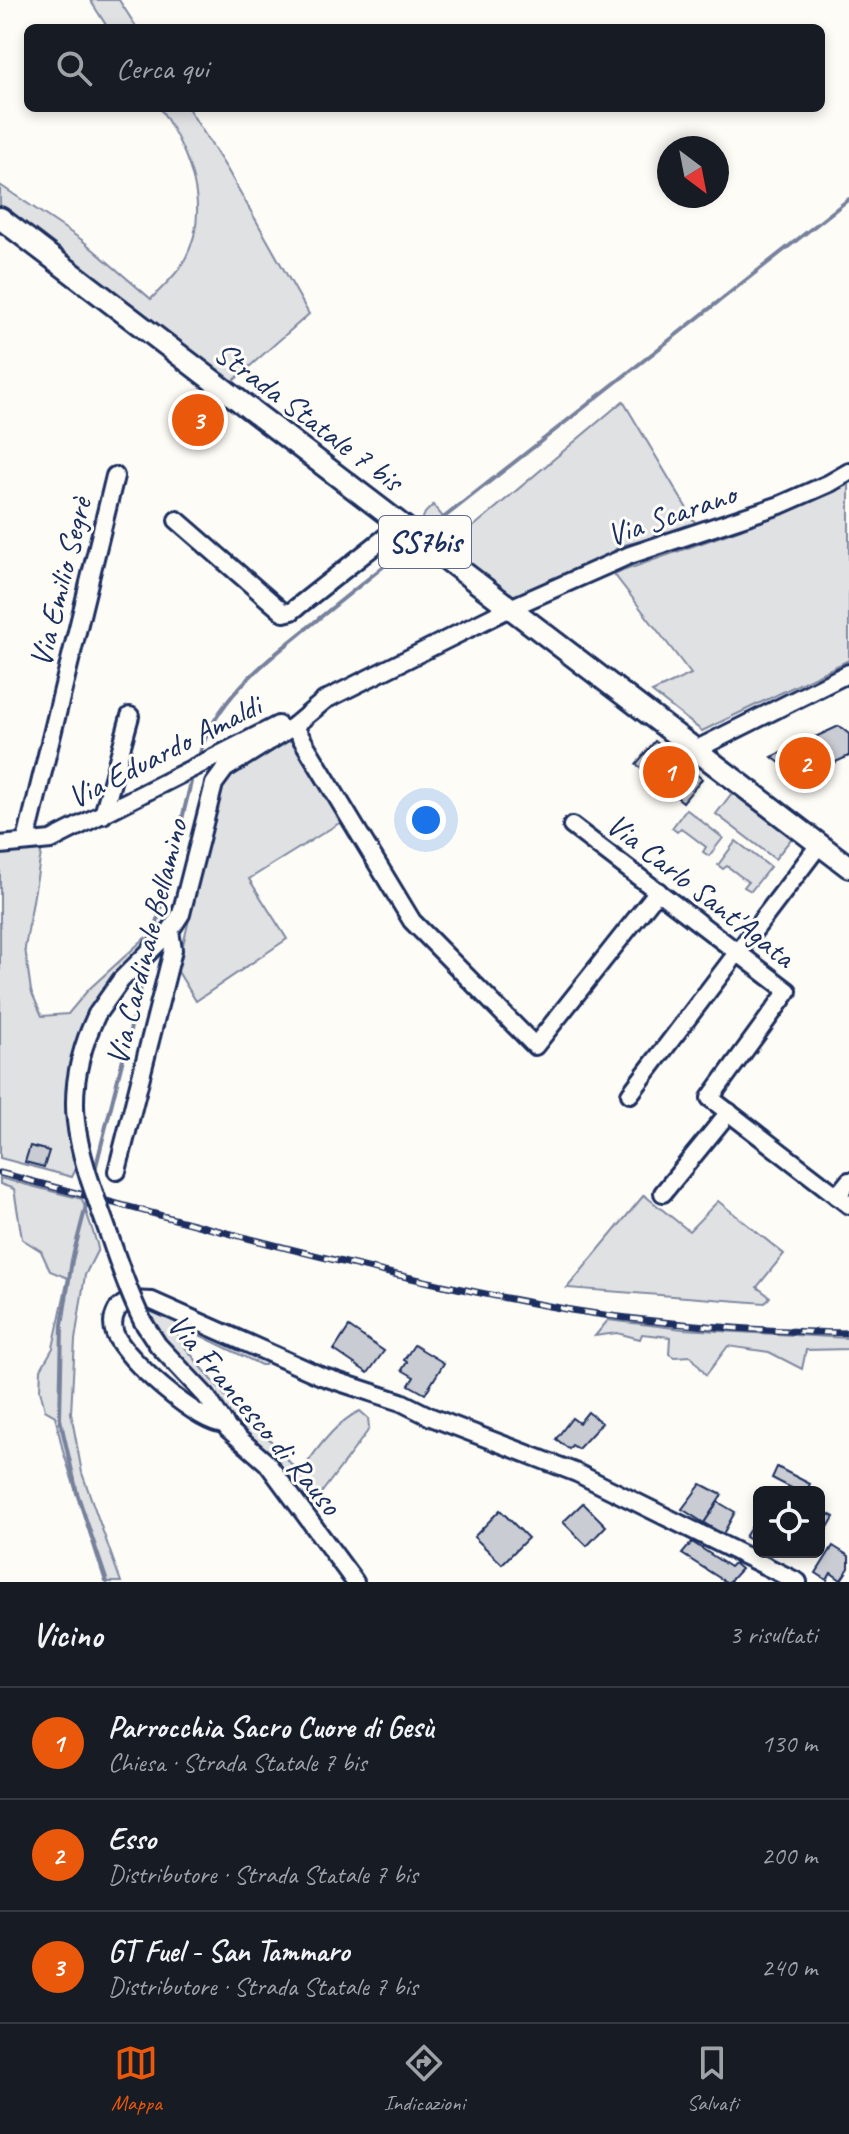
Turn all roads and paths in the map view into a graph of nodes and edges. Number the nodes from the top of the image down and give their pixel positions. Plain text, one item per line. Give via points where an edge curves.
1 (0, 218) edge
2 (849, 472) edge
3 (115, 476) dead end
4 (177, 520) dead end
5 (402, 524) junction
6 (510, 608) junction
7 (849, 673) edge
8 (325, 700) junction
9 (130, 716) dead end
10 (294, 726) junction
11 (695, 750) junction
12 (103, 815) junction
13 (572, 826) dead end
14 (26, 841) junction
15 (0, 845) edge
16 (819, 845) junction
17 (849, 867) edge
18 (658, 891) junction
19 (170, 931) junction
20 (738, 951) junction
21 (630, 1094) dead end
22 (729, 1112) junction
23 (117, 1171) dead end
24 (849, 1181) edge
25 (663, 1193) dead end
26 (843, 1201) edge
27 (225, 1424) junction
28 (355, 1582) edge
29 (798, 1582) edge

1 - 5 main road, Strada Statale 7 bis / SS7bis
2 - 6 street, Via Scarano via 780,505 630,555
3 - 14 street, Via Emilio Segrè
4 - 5 street via 284,613
5 - 6 main road, Strada Statale 7 bis / SS7bis
6 - 8 street, Via Cardinale Bellamino
6 - 11 main road, Strada Statale 7 bis / SS7bis
7 - 11 street
8 - 10 street, Via Cardinale Bellamino
8 - 12 street, Via Eduardo Amaldi
9 - 12 street
10 - 18 street via 412,921 535,1046
10 - 19 street, Via Cardinale Bellamino via 218,775 185,903
11 - 16 main road, Strada Statale 7 bis / SS7bis
12 - 14 street, Via Eduardo Amaldi via 51,840
13 - 18 street, Via Carlo Sant'Agata
14 - 15 street, Via Eduardo Amaldi
16 - 17 main road, Strada Statale 7 bis / SS7bis
16 - 20 street
18 - 20 street, Via Carlo Sant'Agata
19 - 23 street, Via Cardinale Bellamino via 173,950
19 - 27 street, Via Francesco di Rauso, bridge via 121,980 88,1033 74,1099 77,1134 88,1178 143,1322
20 - 21 street
20 - 22 street, Via Carlo Sant'Agata via 788,991 710,1098
22 - 25 street
22 - 26 street
24 - 26 street
27 - 28 street, Via Francesco di Rauso via 267,1463
27 - 29 street via 207,1420 158,1383 122,1345 113,1326 118,1308 152,1301 272,1355 577,1473

